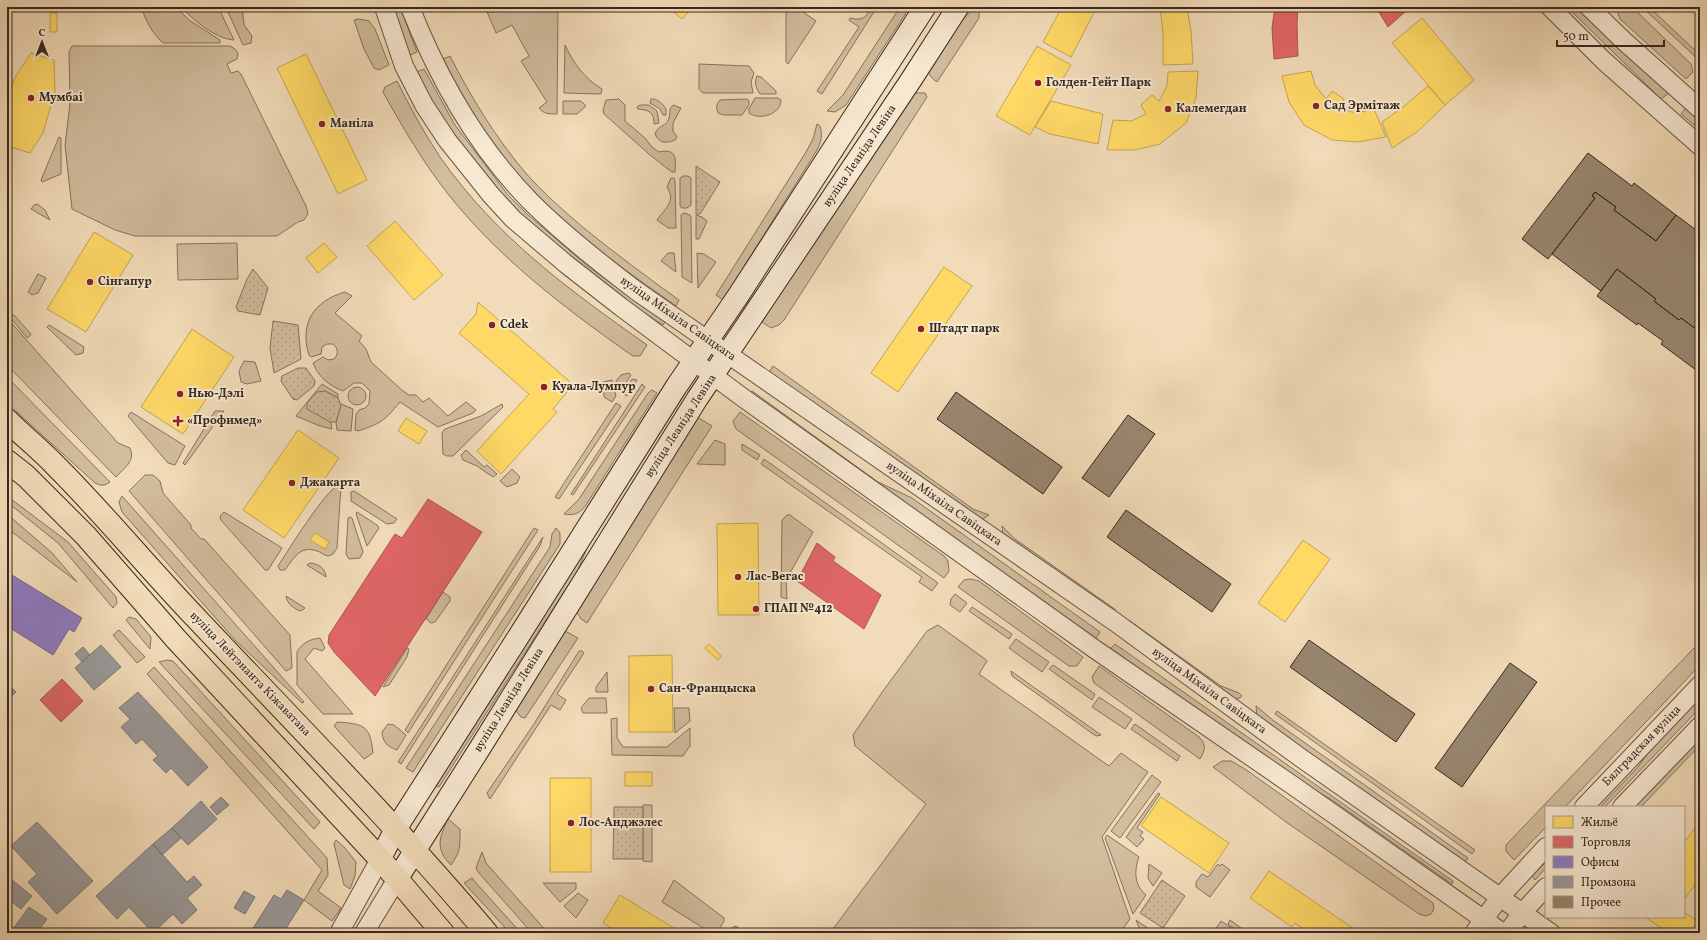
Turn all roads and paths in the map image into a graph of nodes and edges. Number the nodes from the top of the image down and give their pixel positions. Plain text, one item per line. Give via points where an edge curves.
1 (384, 7) edge
2 (410, 7) edge
3 (925, 7) edge
4 (958, 7) edge
5 (1550, 7) edge
6 (1590, 7) edge
7 (1700, 109) edge
8 (1700, 146) edge
9 (708, 340) junction
10 (726, 354) junction
11 (694, 361) junction
12 (713, 375) junction
13 (7, 420) edge
14 (7, 460) edge
15 (1700, 685) edge
16 (1700, 726) edge
17 (1585, 806) edge
18 (1623, 806) edge
19 (395, 830) junction
20 (1545, 848) edge
21 (414, 851) junction
22 (380, 859) junction
23 (397, 879) junction
24 (1545, 888) edge
25 (1500, 897) junction
26 (1522, 913) junction
27 (1479, 926) edge
28 (339, 933) edge
29 (364, 933) edge
30 (443, 933) edge
31 (487, 933) edge
32 (1503, 933) edge
33 (1507, 933) edge
34 (1551, 933) edge

1 - 11 street, вуліца Міхаіла Савіцкага via 404,66 424,105 447,140 491,195 513,219 566,264
2 - 9 street, вуліца Міхаіла Савіцкага via 451,94 469,124 530,201 621,279
3 - 9 main road, вуліца Леаніда Левіна
4 - 10 main road, вуліца Леаніда Левіна
5 - 8 street via 1604,61
6 - 7 street
9 - 10 street, вуліца Міхаіла Савіцкага
9 - 11 main road, вуліца Леаніда Левіна
10 - 12 main road, вуліца Леаніда Левіна
10 - 25 street, вуліца Міхаіла Савіцкага via 1109,618 1301,758
11 - 12 street, вуліца Міхаіла Савіцкага
11 - 19 main road, вуліца Леаніда Левіна
12 - 21 main road, вуліца Леаніда Левіна
12 - 27 street, вуліца Міхаіла Савіцкага via 1096,650 1295,787
13 - 19 main road, вуліца Лейтэнанта Кіжаватава via 91,503 195,618 346,775
14 - 22 main road via 86,536 176,639
15 - 17 street, Бялградская вуліца
16 - 18 street
19 - 21 main road, вуліца Лейтэнанта Кіжаватава
19 - 22 main road, вуліца Леаніда Левіна
20 - 25 street
21 - 23 main road, вуліца Леаніда Левіна
21 - 31 main road, вуліца Лейтэнанта Кіжаватава
22 - 23 main road
22 - 28 street
23 - 29 street
23 - 30 main road
24 - 26 street
25 - 26 street, вуліца Міхаіла Савіцкага
25 - 27 street
26 - 33 street
26 - 34 street, вуліца Міхаіла Савіцкага
27 - 32 street, вуліца Міхаіла Савіцкага

